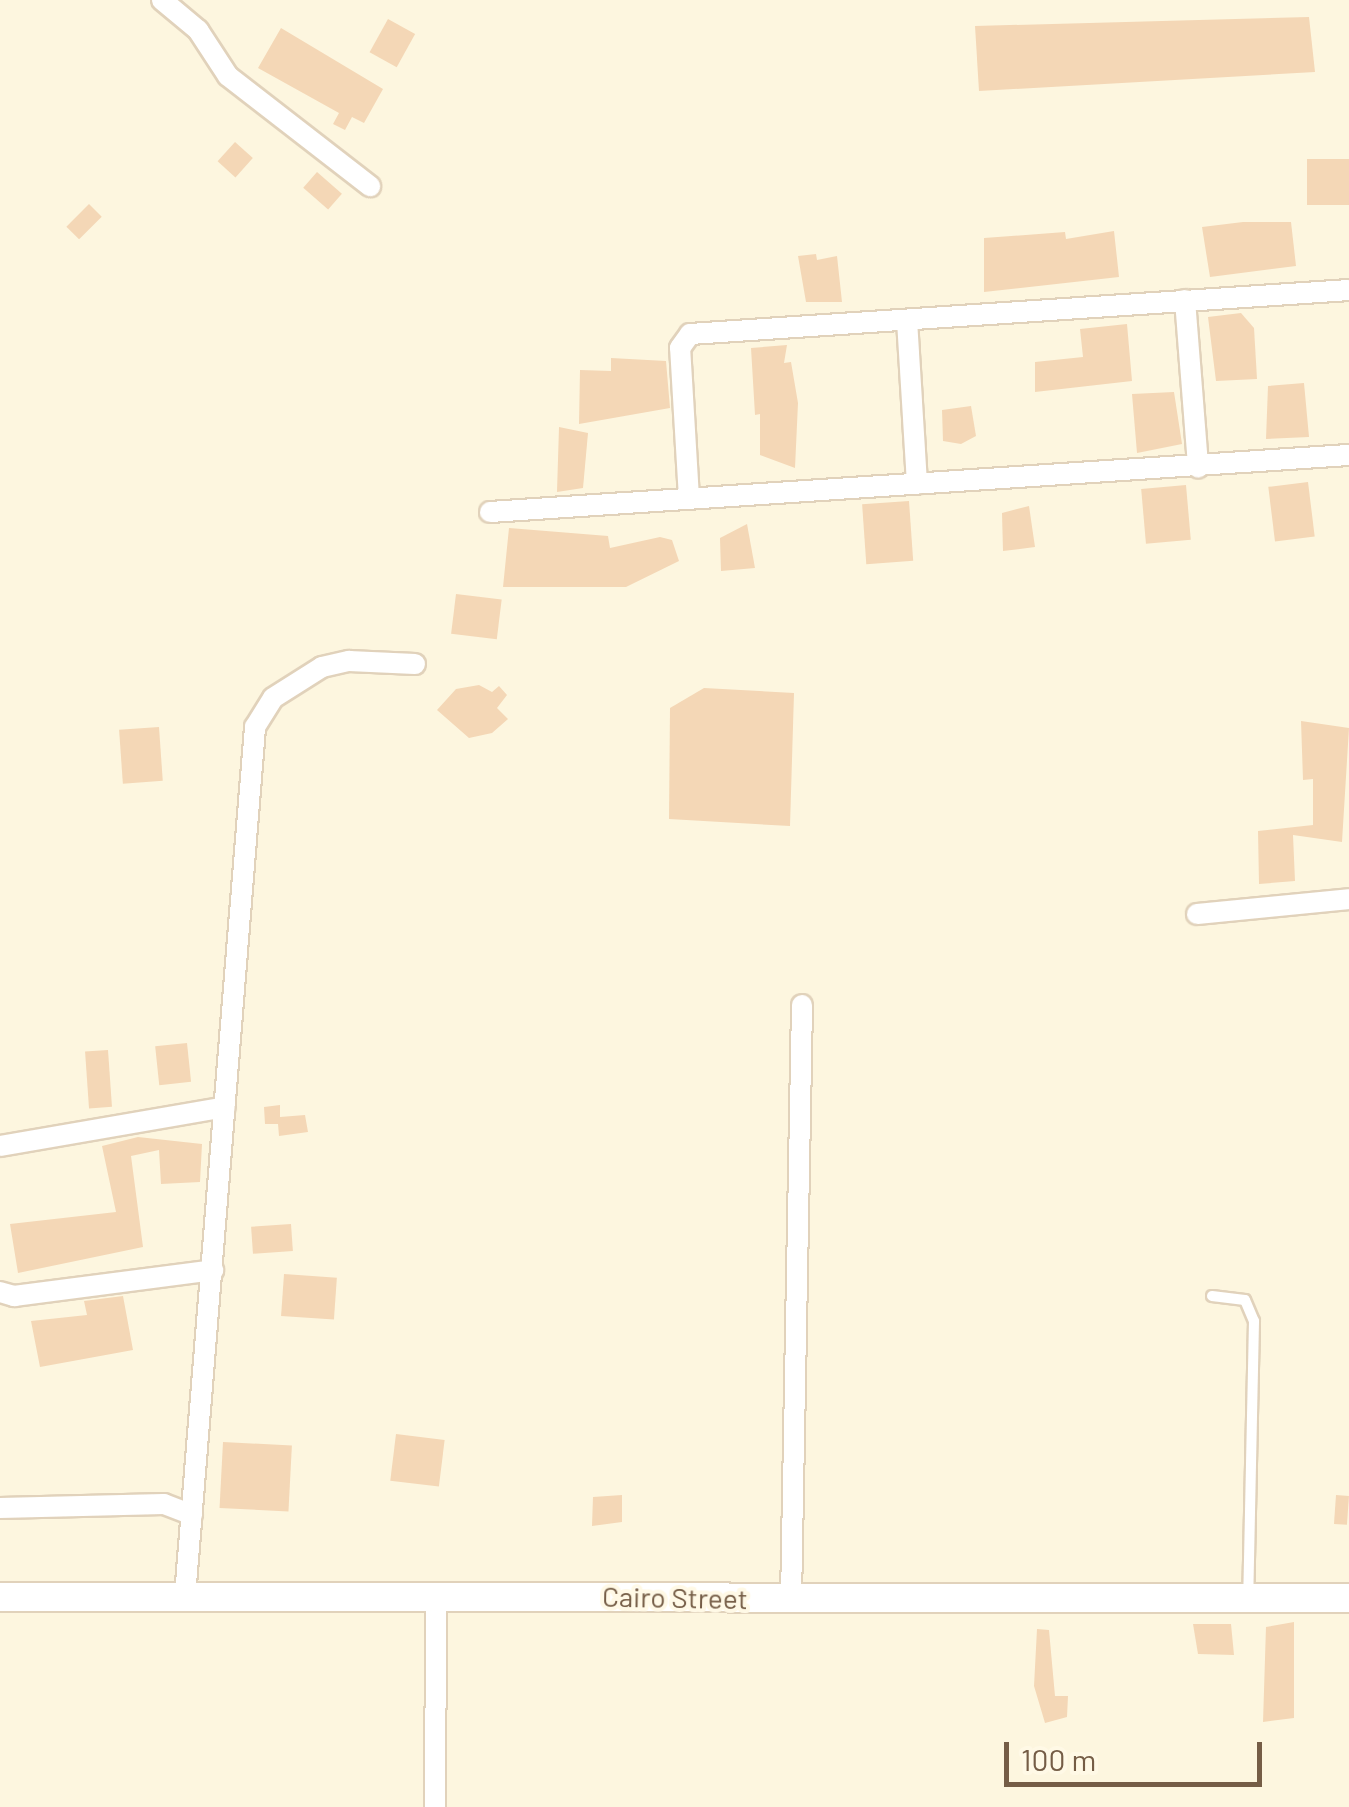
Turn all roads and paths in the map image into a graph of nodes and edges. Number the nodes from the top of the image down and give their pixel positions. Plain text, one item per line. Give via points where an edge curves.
1 (162, 0) edge
2 (370, 186) dead end
3 (1349, 290) edge
4 (1185, 300) junction
5 (907, 320) junction
6 (1349, 455) edge
7 (1198, 467) junction
8 (917, 484) junction
9 (690, 498) junction
10 (490, 512) dead end
11 (415, 664) dead end
12 (1349, 899) edge
13 (1197, 914) dead end
14 (802, 1005) dead end
15 (226, 1107) junction
16 (0, 1146) edge
17 (213, 1270) junction
18 (0, 1292) edge
19 (1212, 1296) dead end
20 (0, 1508) edge
21 (192, 1515) junction
22 (436, 1595) junction
23 (185, 1596) junction
24 (0, 1597) edge
25 (791, 1598) junction
26 (1248, 1598) junction
27 (1349, 1598) edge
28 (435, 1807) edge

1 - 2 street via 198,30 228,76
3 - 4 street
4 - 5 street
4 - 7 street
5 - 8 street
5 - 9 street via 685,336 680,348
6 - 7 street
7 - 8 street
8 - 9 street
9 - 10 street
11 - 15 street via 349,660 322,667 286,686 259,717
12 - 13 street
14 - 25 street
15 - 16 street
15 - 17 street
17 - 18 street via 14,1296
17 - 21 street
19 - 26 lane via 1245,1300 1254,1320
20 - 21 street via 164,1504
21 - 23 street
22 - 23 main road, Cairo Street
22 - 25 main road, Cairo Street
22 - 28 street
23 - 24 main road, Cairo Street
25 - 26 main road, Cairo Street
26 - 27 main road, Cairo Street

